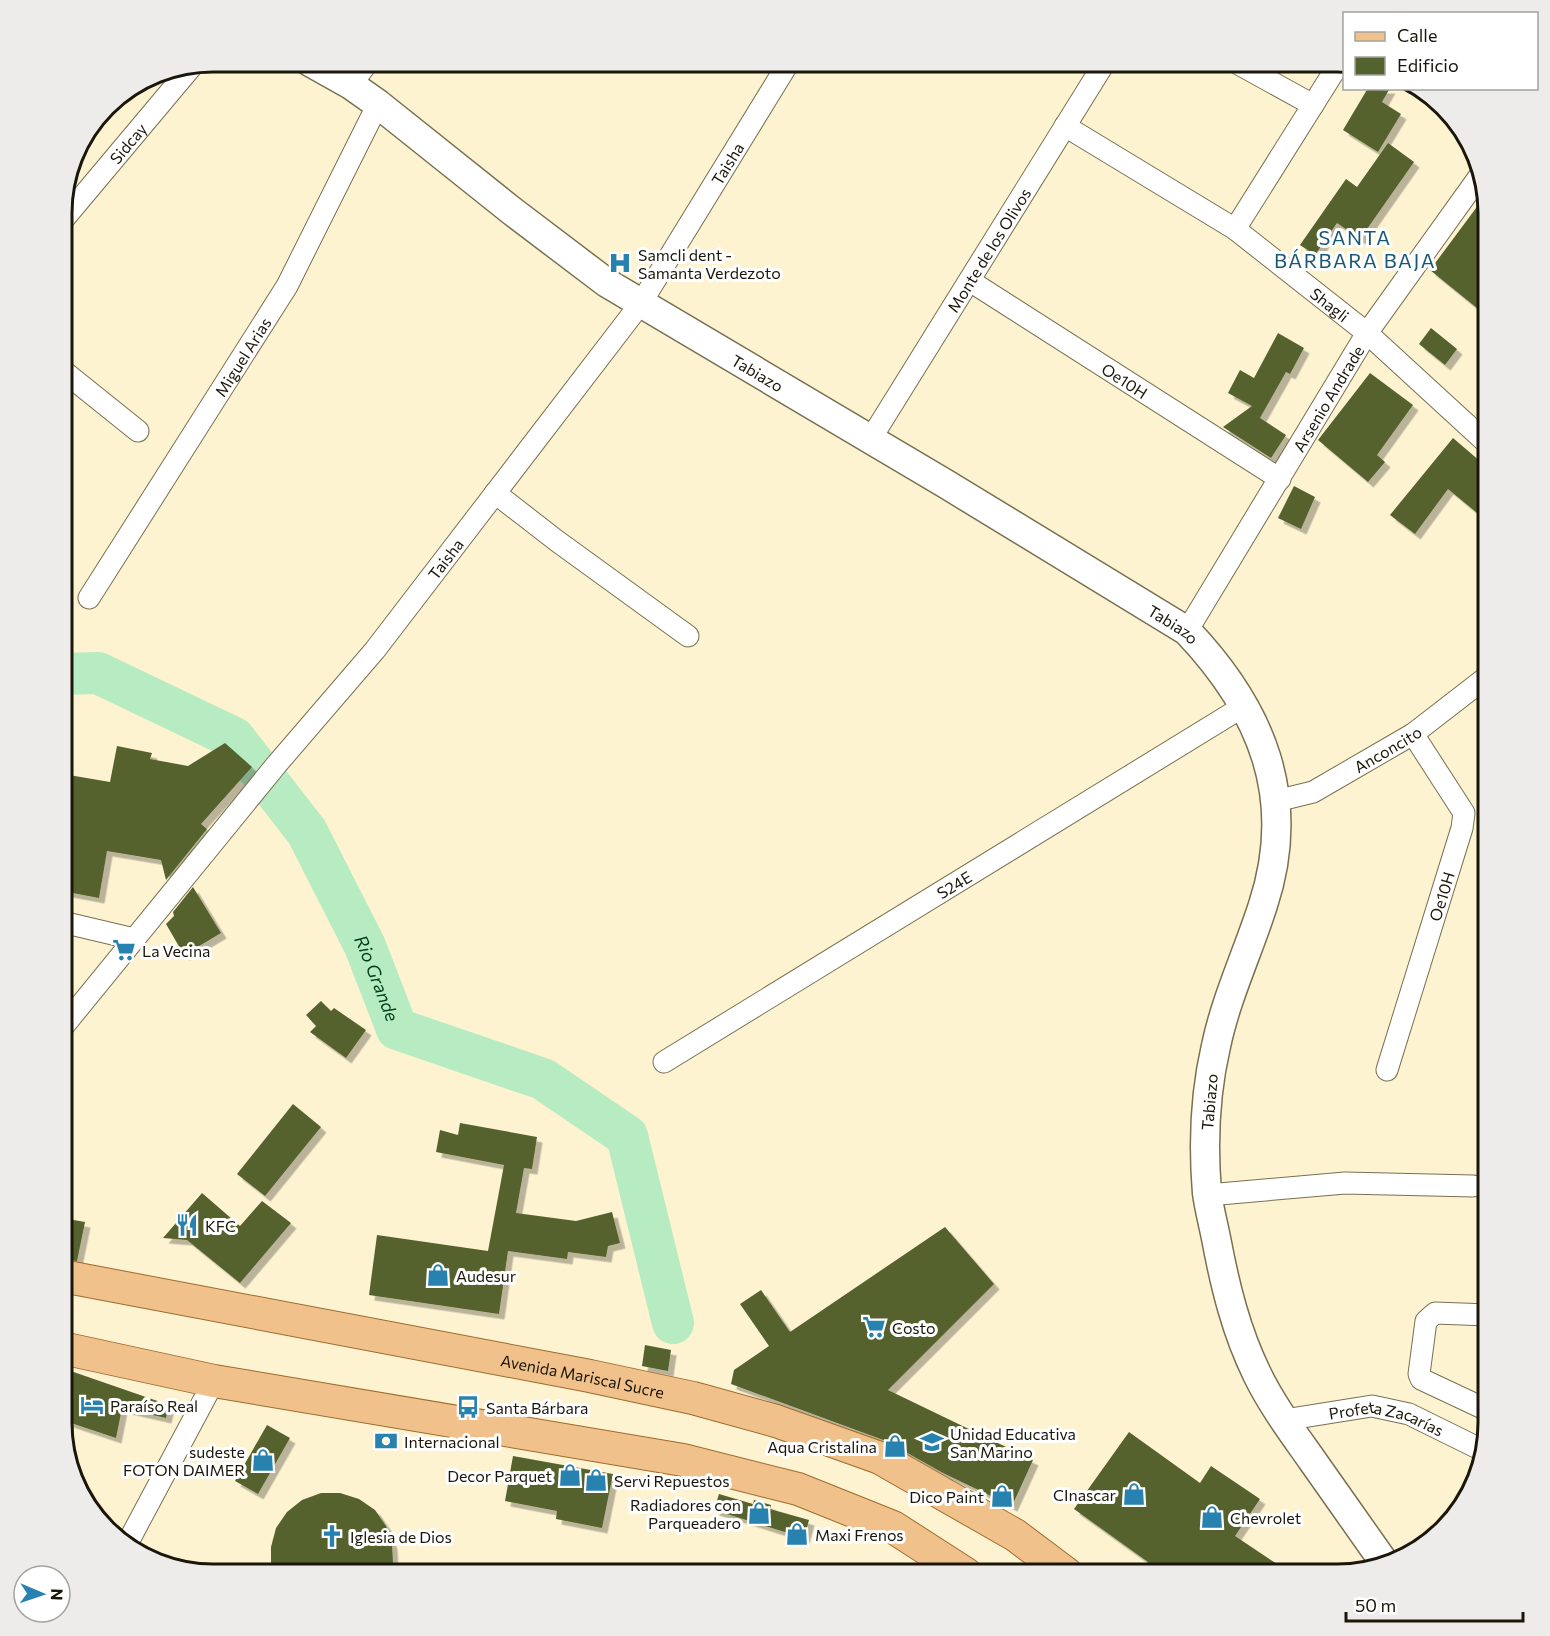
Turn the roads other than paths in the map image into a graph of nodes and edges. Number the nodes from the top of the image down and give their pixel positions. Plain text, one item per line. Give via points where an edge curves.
1 (328, 72) edge
2 (361, 72) edge
3 (783, 72) edge
4 (1099, 72) edge
5 (1253, 72) edge
6 (1334, 72) edge
7 (184, 75) edge
8 (351, 85) junction
9 (378, 104) junction
10 (1313, 105) junction
11 (1065, 126) junction
12 (1475, 183) edge
13 (72, 209) edge
14 (1235, 229) junction
15 (970, 281) junction
16 (640, 303) junction
17 (1367, 333) junction
18 (72, 378) edge
19 (138, 431) dead end
20 (1478, 435) edge
21 (870, 440) junction
22 (1280, 479) junction
23 (495, 493) junction
24 (89, 598) dead end
25 (1187, 631) junction
26 (688, 636) dead end
27 (1478, 684) edge
28 (1244, 706) junction
29 (1413, 734) junction
30 (1276, 801) junction
31 (72, 924) edge
32 (134, 939) junction
33 (72, 1016) edge
34 (664, 1062) dead end
35 (1387, 1070) dead end
36 (1473, 1186) dead end
37 (1208, 1195) junction
38 (72, 1278) edge
39 (1478, 1314) edge
40 (72, 1350) edge
41 (214, 1381) junction
42 (1478, 1406) edge
43 (1284, 1420) junction
44 (1476, 1447) edge
45 (131, 1537) edge
46 (1380, 1557) edge
47 (949, 1564) edge
48 (1053, 1564) edge

1 - 8 street, Tabiazo
2 - 8 street
3 - 16 street, Taisha
4 - 11 street, Monte de los Olivos
5 - 10 street
6 - 10 street
7 - 13 street, Sidcay
8 - 9 street, Tabiazo
9 - 16 street, Tabiazo via 512,211 607,283
9 - 24 street, Miguel Arias via 287,286
10 - 14 street
11 - 14 street, Shagli
11 - 15 street, Monte de los Olivos
12 - 17 street, Arsenio Andrade
14 - 17 street, Shagli
15 - 21 street, Monte de los Olivos
15 - 22 street, Oe10H
16 - 21 street, Tabiazo
16 - 23 street, Taisha
17 - 20 street, Shagli
17 - 22 street, Arsenio Andrade
18 - 19 street
21 - 25 street, Tabiazo
22 - 25 street, Arsenio Andrade
23 - 26 street
23 - 32 street, Taisha via 375,650
25 - 28 street, Tabiazo via 1213,659
27 - 29 street, Anconcito
28 - 30 street, Tabiazo via 1271,773
28 - 34 street, S24E
29 - 30 street, Anconcito via 1313,792
29 - 35 street, Oe10H via 1464,813
30 - 37 street, Tabiazo via 1273,867 1215,1046 1207,1105
31 - 32 street
32 - 33 street, Taisha
36 - 37 street via 1345,1183
37 - 43 street, Tabiazo via 1238,1330 1258,1376
38 - 48 main road, Avenida Mariscal Sucre via 590,1376 776,1421 880,1458 1015,1535
39 - 42 street via 1435,1312 1426,1321 1419,1374
40 - 41 main road
41 - 45 street
41 - 47 main road via 683,1460 798,1489 893,1527
43 - 44 street, Profeta Zacarías via 1372,1406 1409,1414
43 - 46 street, Tabiazo

